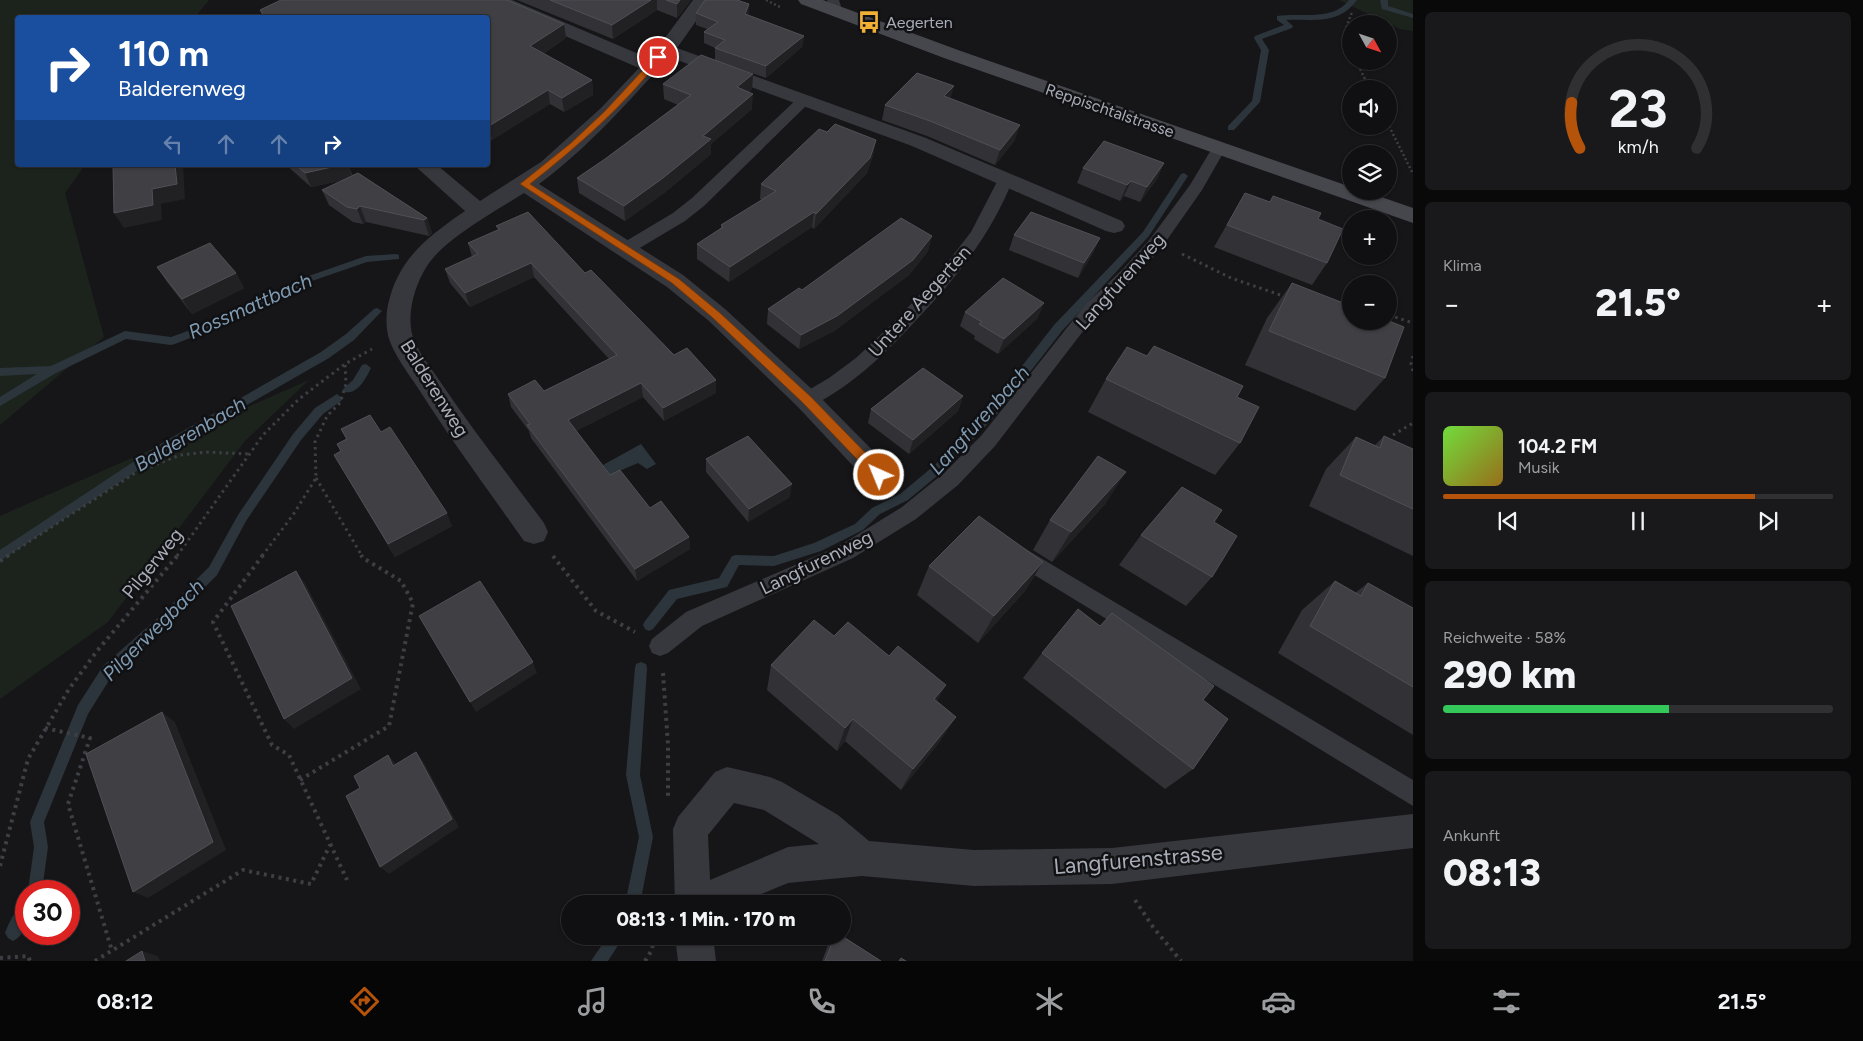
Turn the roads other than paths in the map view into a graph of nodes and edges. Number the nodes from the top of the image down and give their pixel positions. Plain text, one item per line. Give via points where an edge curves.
1 (497, 0) edge
2 (702, 0) edge
3 (807, 0) edge
4 (834, 5) edge
5 (666, 50) junction
6 (650, 65) junction
7 (804, 100) junction
8 (1219, 148) junction
9 (426, 167) edge
10 (1005, 179) junction
11 (524, 184) junction
12 (479, 210) junction
13 (1413, 216) edge
14 (1114, 226) dead end
15 (627, 248) junction
16 (807, 400) junction
17 (879, 475) dead end
18 (534, 532) road end
19 (1017, 553) edge
20 (660, 646) road end
21 (1413, 794) edge
22 (1413, 831) edge
23 (862, 858) junction
24 (693, 895) edge
25 (721, 895) edge
26 (695, 945) edge
27 (697, 961) edge

1 - 6 street
2 - 5 street, Balderenweg
3 - 4 main road, Reppischtalstrasse
4 - 8 main road, Reppischtalstrasse via 951,54
5 - 6 street, Balderenweg
5 - 7 street
6 - 11 street, Balderenweg via 608,112
7 - 10 street via 919,142
7 - 15 lane via 698,202
8 - 13 main road, Reppischtalstrasse
8 - 20 lane, Langfurenweg via 1197,187 1156,243 1091,308 988,441 951,480 909,514 846,552 694,619
9 - 12 street
10 - 14 street
10 - 16 lane, Untere Aegerten via 999,198 973,243 937,288 876,352 830,389
11 - 12 street, Balderenweg
11 - 15 street
12 - 18 street, Balderenweg via 436,242 418,261 399,306 400,334 411,357 451,418
15 - 16 street via 717,315
16 - 17 street
19 - 21 lane
22 - 23 street, Langfurenstrasse via 1112,866 974,868
23 - 24 street via 826,827 770,794 727,784 690,829
23 - 25 street, Langfurenstrasse via 788,865 724,891
26 - 27 street

